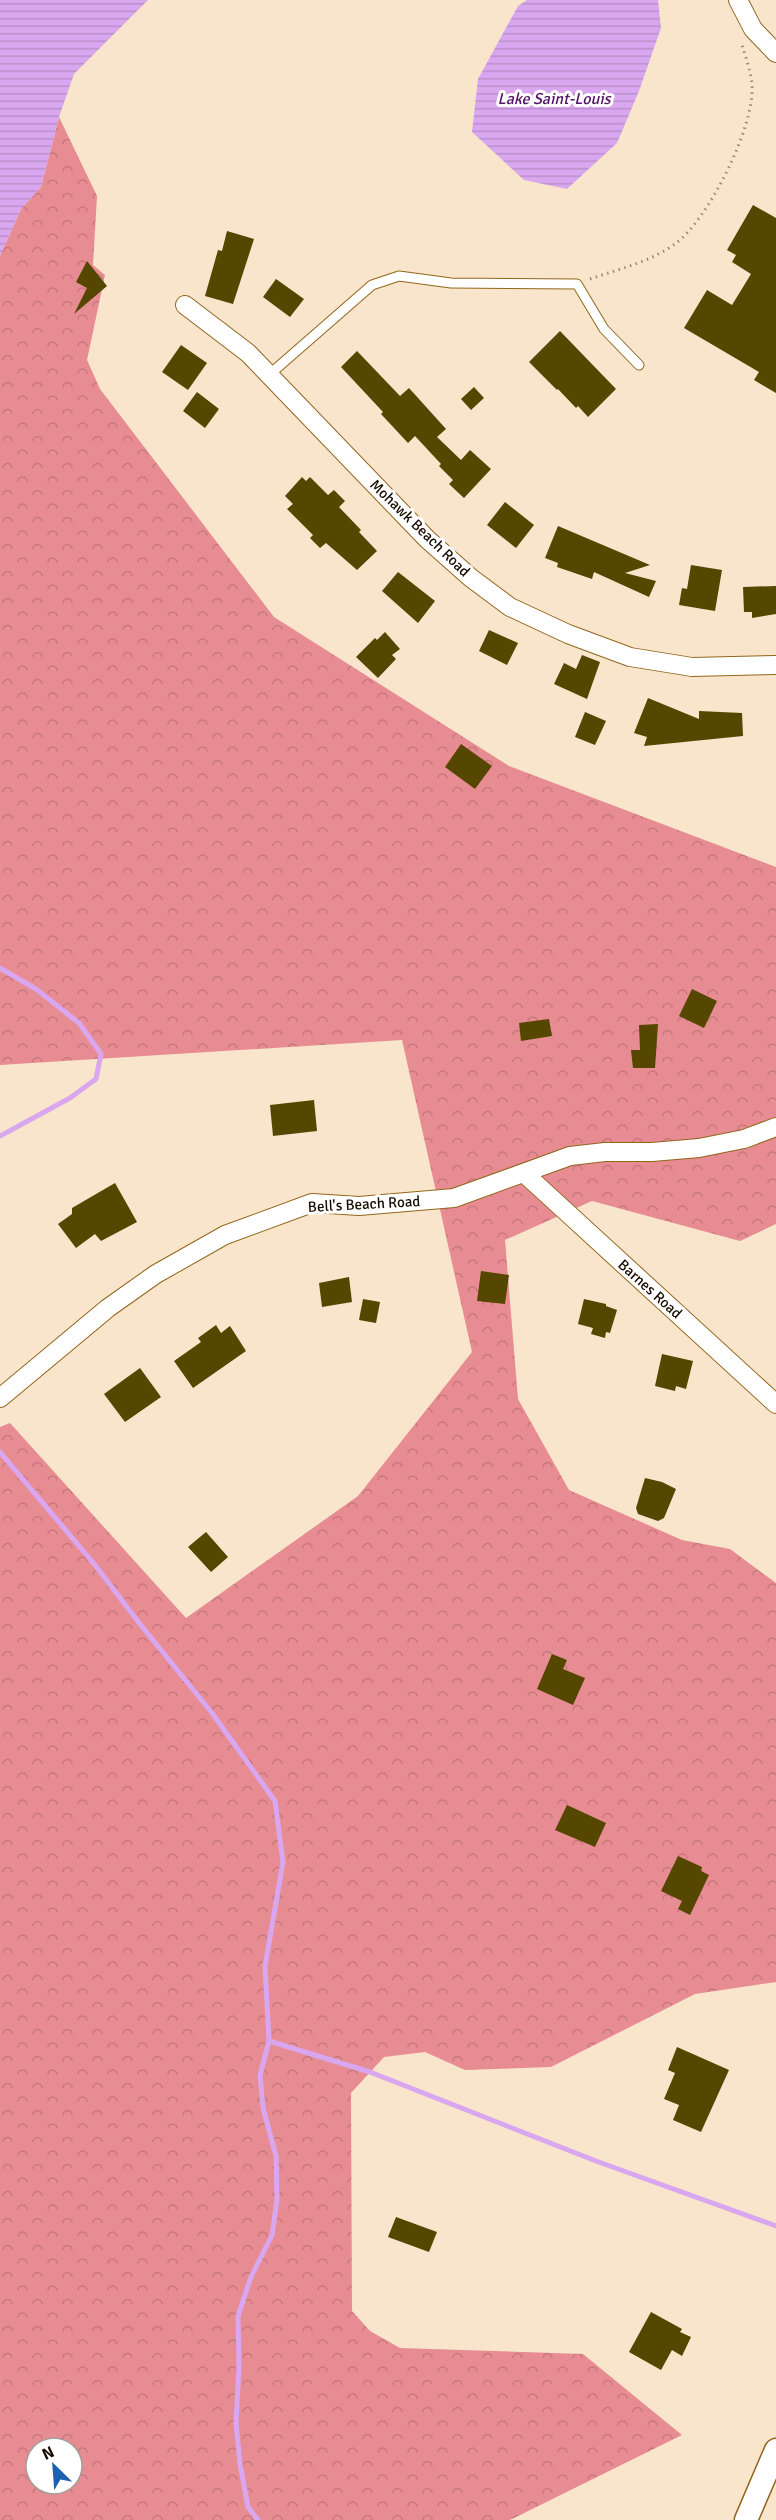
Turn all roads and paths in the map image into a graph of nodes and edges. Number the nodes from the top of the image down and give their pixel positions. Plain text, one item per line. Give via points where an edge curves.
1 (738, 0) edge
2 (741, 39) dead end
3 (776, 53) edge
4 (577, 284) junction
5 (185, 305) dead end
6 (639, 365) dead end
7 (270, 374) junction
8 (776, 665) edge
9 (776, 1127) edge
10 (525, 1174) junction
11 (0, 1398) edge
12 (776, 1404) edge
13 (776, 2450) edge
14 (746, 2520) edge

1 - 3 street via 753,29
2 - 4 path via 752,86 746,126 728,169 698,220 688,233 658,255
4 - 6 lane via 604,329
4 - 7 lane via 451,283 399,276 372,285
5 - 7 street, Mohawk Beach Road
7 - 8 street, Mohawk Beach Road via 427,539 510,607 630,657 692,667
9 - 10 street, Bell's Beach Road via 744,1139 699,1148 570,1156
10 - 11 street, Bell's Beach Road via 454,1198 359,1206 312,1203 225,1235 156,1274 108,1308
10 - 12 street, Barnes Road
13 - 14 street

